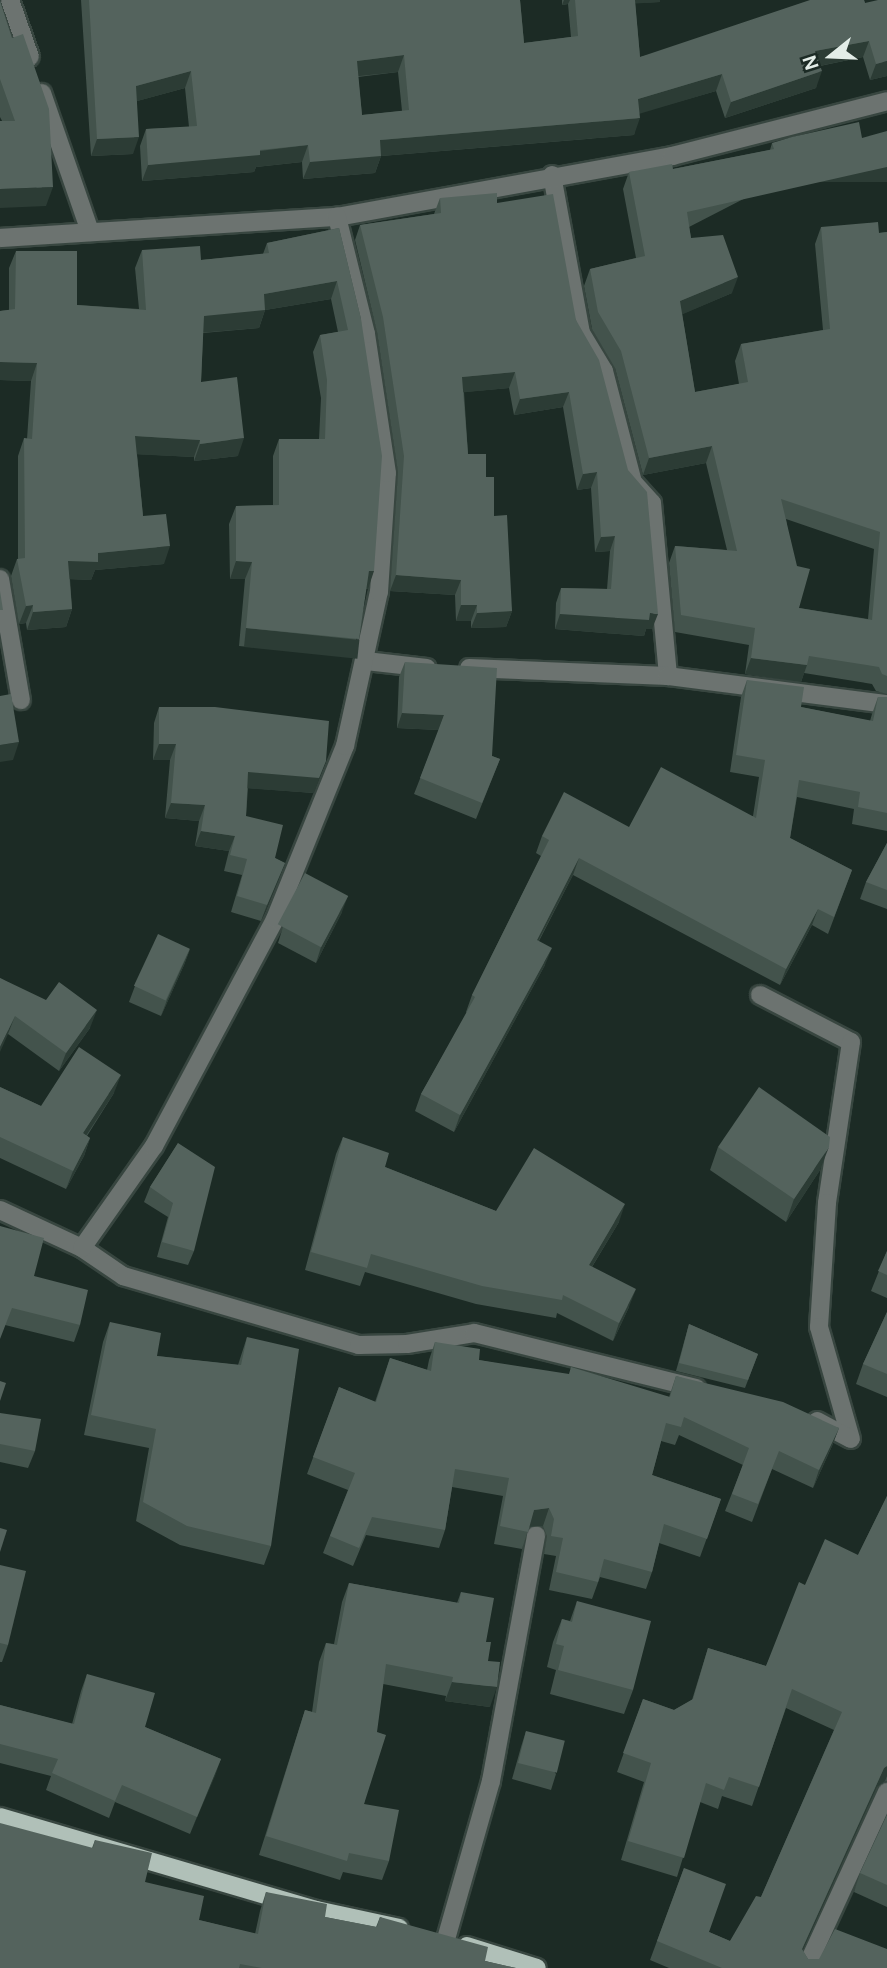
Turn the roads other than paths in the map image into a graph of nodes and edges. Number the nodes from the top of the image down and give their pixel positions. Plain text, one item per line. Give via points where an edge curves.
1 (10, 0) edge
2 (882, 105) edge
3 (552, 175) junction
4 (337, 217) junction
5 (90, 232) junction
6 (0, 238) edge
7 (0, 579) edge
8 (366, 661) junction
9 (668, 676) junction
10 (21, 700) dead end
11 (887, 704) edge
12 (760, 995) dead end
13 (0, 1210) edge
14 (82, 1248) junction
15 (710, 1391) edge
16 (801, 1413) edge
17 (536, 1535) dead end
18 (887, 1792) edge
19 (0, 1817) edge
20 (433, 1936) junction
21 (537, 1968) edge
22 (806, 1968) edge

1 - 5 street
2 - 3 street via 672,156
3 - 4 street
3 - 9 street via 581,333 604,371 633,482 652,503
4 - 5 street
4 - 8 street via 366,334 387,473 379,592
5 - 6 street
7 - 10 street
8 - 9 street via 420,668 521,667
8 - 14 street via 345,747 275,919 154,1146
9 - 11 street
12 - 16 street via 851,1042 827,1203 819,1327 851,1438
13 - 14 street
14 - 15 street via 123,1276 359,1345 407,1344 474,1333
17 - 20 street via 491,1781
18 - 22 street
19 - 20 main road via 316,1910
20 - 21 main road

